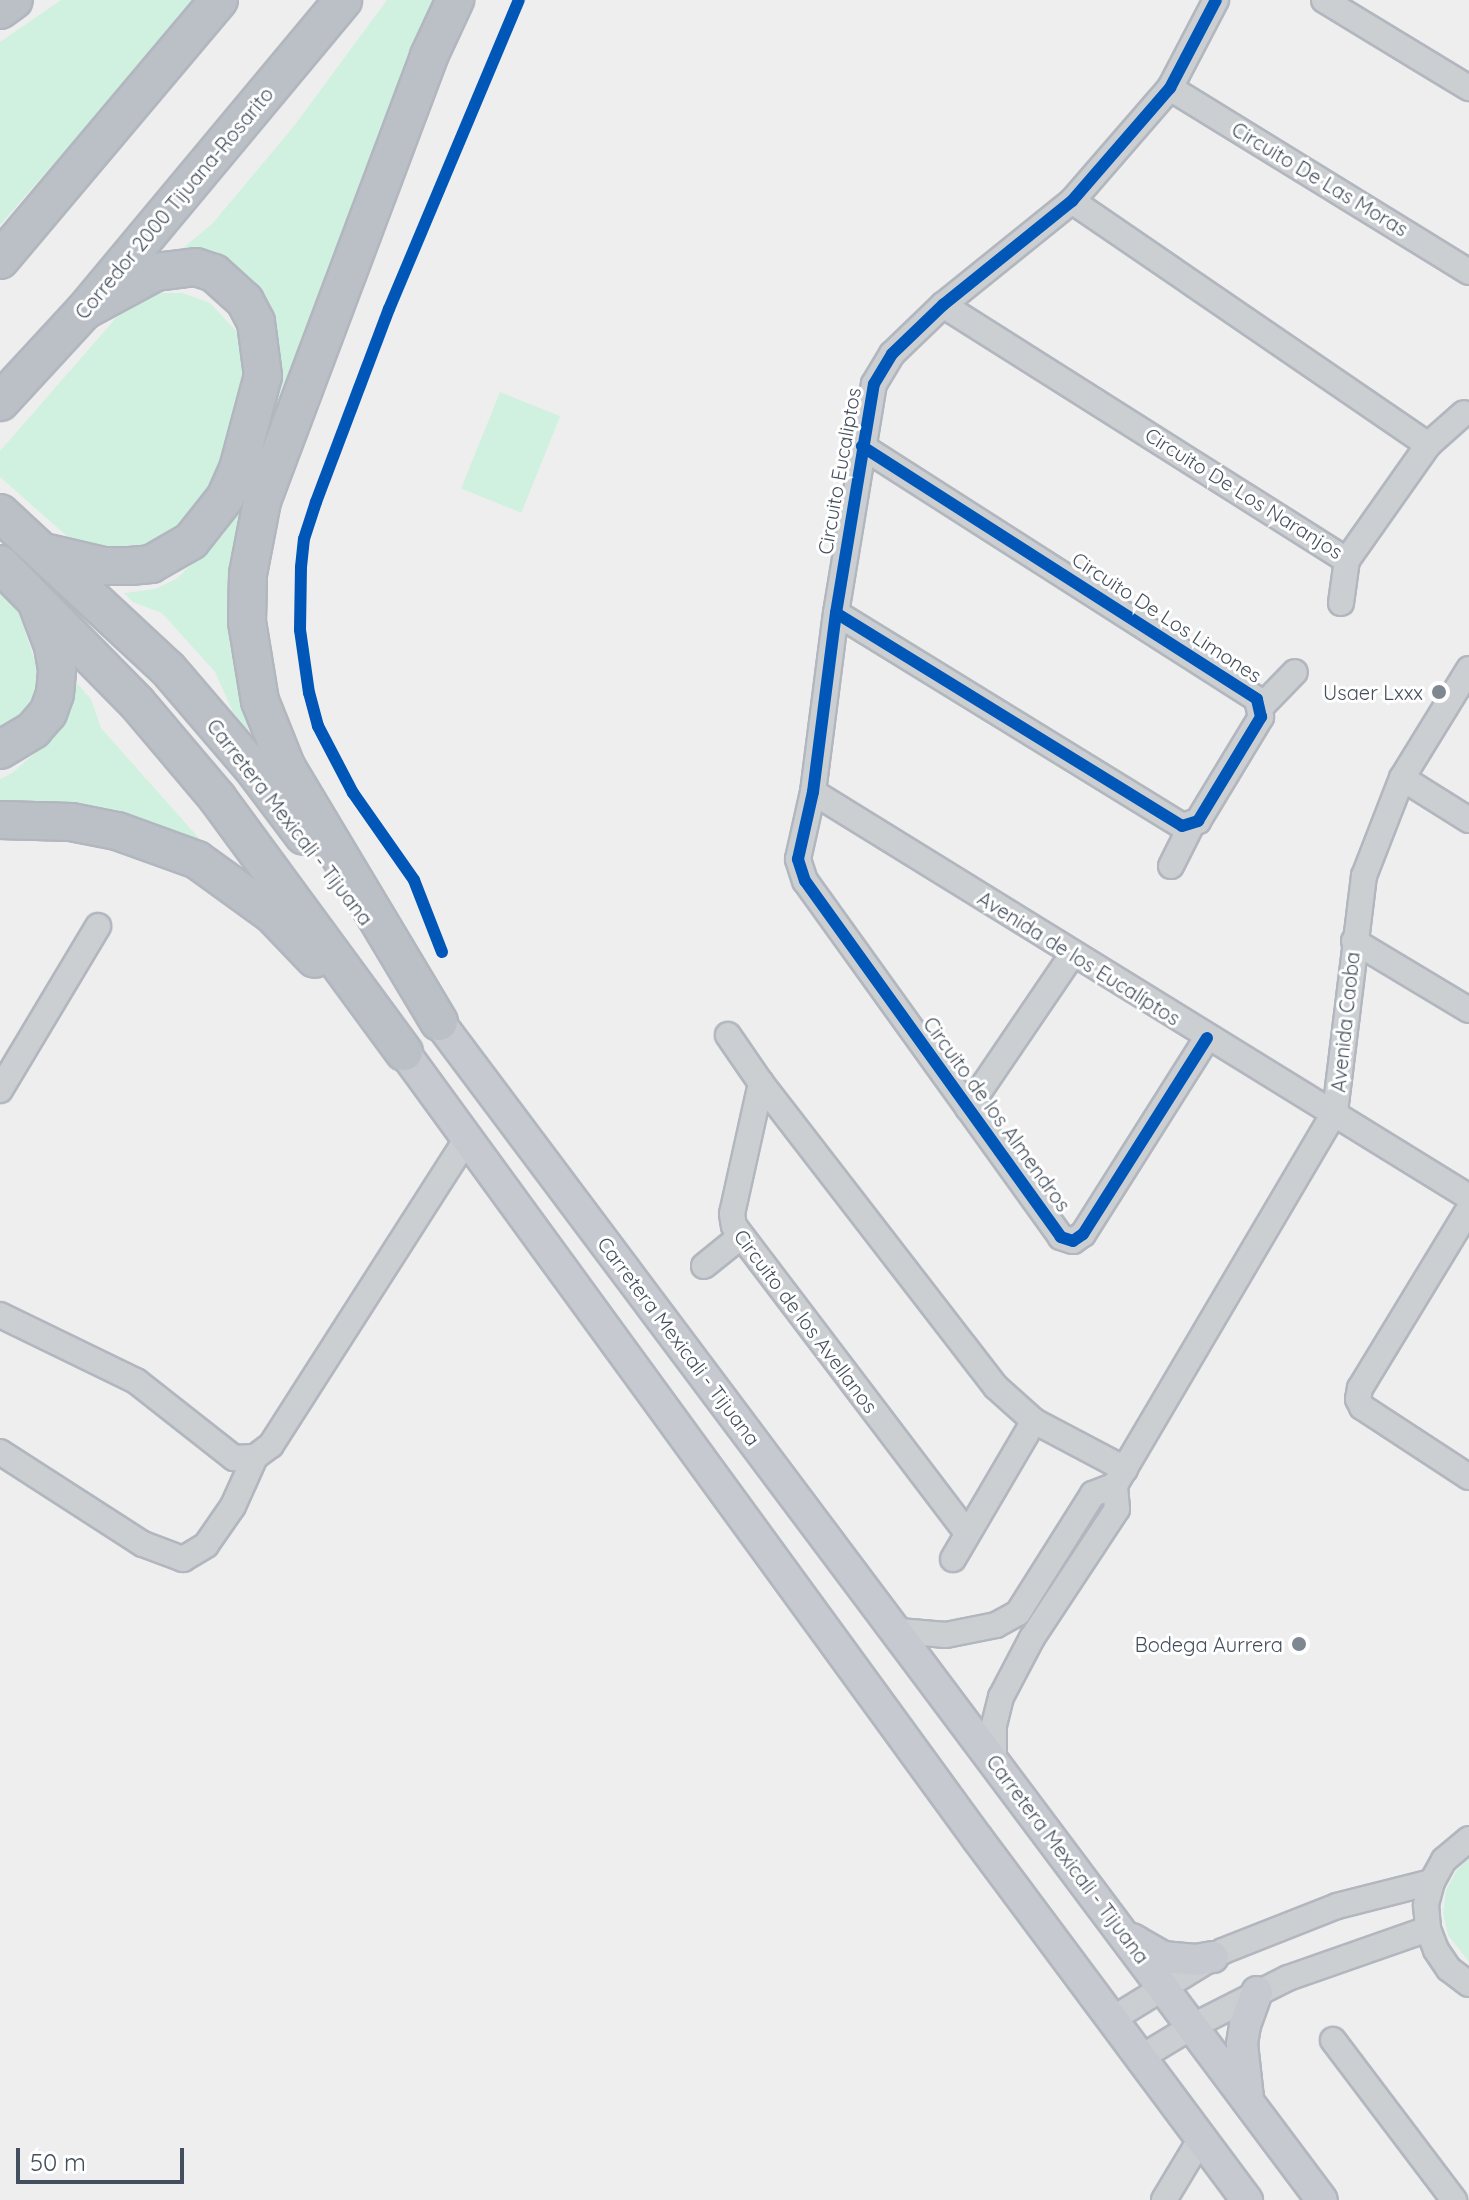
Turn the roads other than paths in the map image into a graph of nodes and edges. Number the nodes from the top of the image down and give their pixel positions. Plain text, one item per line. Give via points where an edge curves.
1 (14, 0) edge
2 (219, 0) edge
3 (343, 0) edge
4 (455, 0) edge
5 (1216, 0) edge
6 (1324, 0) edge
7 (0, 10) edge
8 (1170, 88) junction
9 (1469, 88) edge
10 (1072, 201) junction
11 (0, 260) edge
12 (1469, 272) edge
13 (943, 305) junction
14 (85, 310) junction
15 (0, 402) edge
16 (1464, 413) dead end
17 (1428, 445) junction
18 (862, 446) junction
19 (0, 513) edge
20 (43, 551) junction
21 (1347, 560) junction
22 (0, 564) edge
23 (35, 597) junction
24 (1341, 603) dead end
25 (836, 613) junction
26 (1469, 669) edge
27 (1295, 672) dead end
28 (1262, 706) junction
29 (0, 750) edge
30 (1402, 778) junction
31 (813, 792) junction
32 (0, 820) edge
33 (1469, 820) edge
34 (1191, 826) junction
35 (1171, 866) dead end
36 (98, 926) dead end
37 (1354, 941) junction
38 (1072, 955) junction
39 (1469, 1010) edge
40 (439, 1022) junction
41 (728, 1035) dead end
42 (1207, 1038) junction
43 (404, 1052) junction
44 (761, 1083) junction
45 (0, 1090) edge
46 (968, 1108) junction
47 (1335, 1112) junction
48 (467, 1138) junction
49 (1469, 1197) edge
50 (1469, 1209) edge
51 (740, 1237) junction
52 (704, 1266) dead end
53 (0, 1315) edge
54 (1034, 1421) junction
55 (0, 1452) edge
56 (255, 1457) junction
57 (1120, 1477) junction
58 (1469, 1477) edge
59 (966, 1532) junction
60 (953, 1559) dead end
61 (899, 1631) junction
62 (994, 1759) junction
63 (1469, 1839) edge
64 (1432, 1882) junction
65 (1428, 1929) junction
66 (1123, 1934) junction
67 (1213, 1957) junction
68 (1469, 1984) edge
69 (1165, 1987) junction
70 (1257, 1992) junction
71 (1111, 2020) junction
72 (1193, 2026) junction
73 (1333, 2040) dead end
74 (1140, 2058) junction
75 (1249, 2103) junction
76 (1200, 2140) junction
77 (1164, 2200) edge
78 (1247, 2200) edge
79 (1322, 2200) edge
80 (1454, 2200) edge

1 - 7 highway
2 - 11 highway
3 - 14 highway, Corredor 2000 Tijuana-Rosarito
4 - 40 highway via 262,501 248,574 247,622 260,701 286,766
5 - 8 street, Circuito Eucaliptos
6 - 9 street
8 - 10 street, Circuito Eucaliptos
8 - 12 street, Circuito De Las Moras
10 - 13 street, Circuito Eucaliptos
10 - 17 street
13 - 18 street, Circuito Eucaliptos via 892,354 874,384
13 - 21 street, Circuito De Los Naranjos
14 - 15 highway, Corredor 2000 Tijuana-Rosarito
14 - 20 highway via 156,272 196,267 214,273 245,301 256,322 263,376 238,469 225,498 191,541 151,564 130,566 88,563
16 - 17 street, Circuito De Los Naranjos
17 - 21 street, Circuito De Los Naranjos
18 - 25 street, Circuito Eucaliptos
18 - 28 street, Circuito De Los Limones
19 - 20 highway, Carretera Mexicali - Tijuana
20 - 40 highway, Carretera Mexicali - Tijuana via 168,669 252,767
21 - 24 street
22 - 23 highway
23 - 29 highway via 53,646 55,694 33,730
23 - 43 highway via 137,703 218,799
25 - 31 street, Circuito Eucaliptos
25 - 34 street via 1182,826
26 - 30 street, Avenida Caoba
27 - 28 street
28 - 34 street, Circuito De Los Limones via 1261,717
30 - 33 street
30 - 37 street, Avenida Caoba via 1364,876
31 - 38 street, Avenida de los Eucalíptos
31 - 46 street, Circuito de los Almendros via 798,859 805,881
32 - 43 highway via 71,822 117,831 197,860 272,914
34 - 35 street, Circuito De Los Limones
36 - 45 street
37 - 39 street
37 - 47 street, Avenida Caoba
38 - 42 street, Avenida de los Eucalíptos
38 - 46 street
40 - 61 main road, Carretera Mexicali - Tijuana
41 - 44 street
42 - 46 street, Circuito de los Almendros via 1083,1234 1073,1241 1061,1237
42 - 47 street, Avenida de los Eucalíptos
43 - 48 main road
44 - 51 street, Circuito de los Avellanos via 732,1214
44 - 54 street via 996,1387
47 - 49 street, Avenida de los Eucalíptos
47 - 57 street, Avenida Caoba
48 - 56 street via 271,1445
48 - 71 main road
50 - 58 street via 1358,1399 1362,1407
51 - 52 street
51 - 59 street, Circuito de los Avellanos
53 - 56 street via 136,1381 234,1458
54 - 57 street
54 - 59 street
55 - 56 street via 143,1544 183,1559 206,1545 233,1506
57 - 61 street via 1093,1494 1018,1613 996,1625 946,1635
57 - 62 street via 1117,1509 1032,1638 1001,1697
59 - 60 street
61 - 62 main road, Carretera Mexicali - Tijuana
62 - 66 main road, Carretera Mexicali - Tijuana
63 - 64 street via 1444,1860
64 - 65 street via 1426,1905
64 - 67 street via 1337,1906
65 - 68 street via 1449,1969
65 - 70 street
66 - 67 main road via 1163,1957
66 - 69 main road, Carretera Mexicali - Tijuana
67 - 69 street
69 - 71 street
69 - 72 main road, Carretera Mexicali - Tijuana
70 - 72 street
70 - 75 main road via 1242,2044
71 - 74 main road
72 - 74 street
72 - 75 main road, Carretera Mexicali - Tijuana
73 - 80 street
74 - 76 main road
75 - 79 main road, Carretera Mexicali - Tijuana
76 - 77 street
76 - 78 main road

